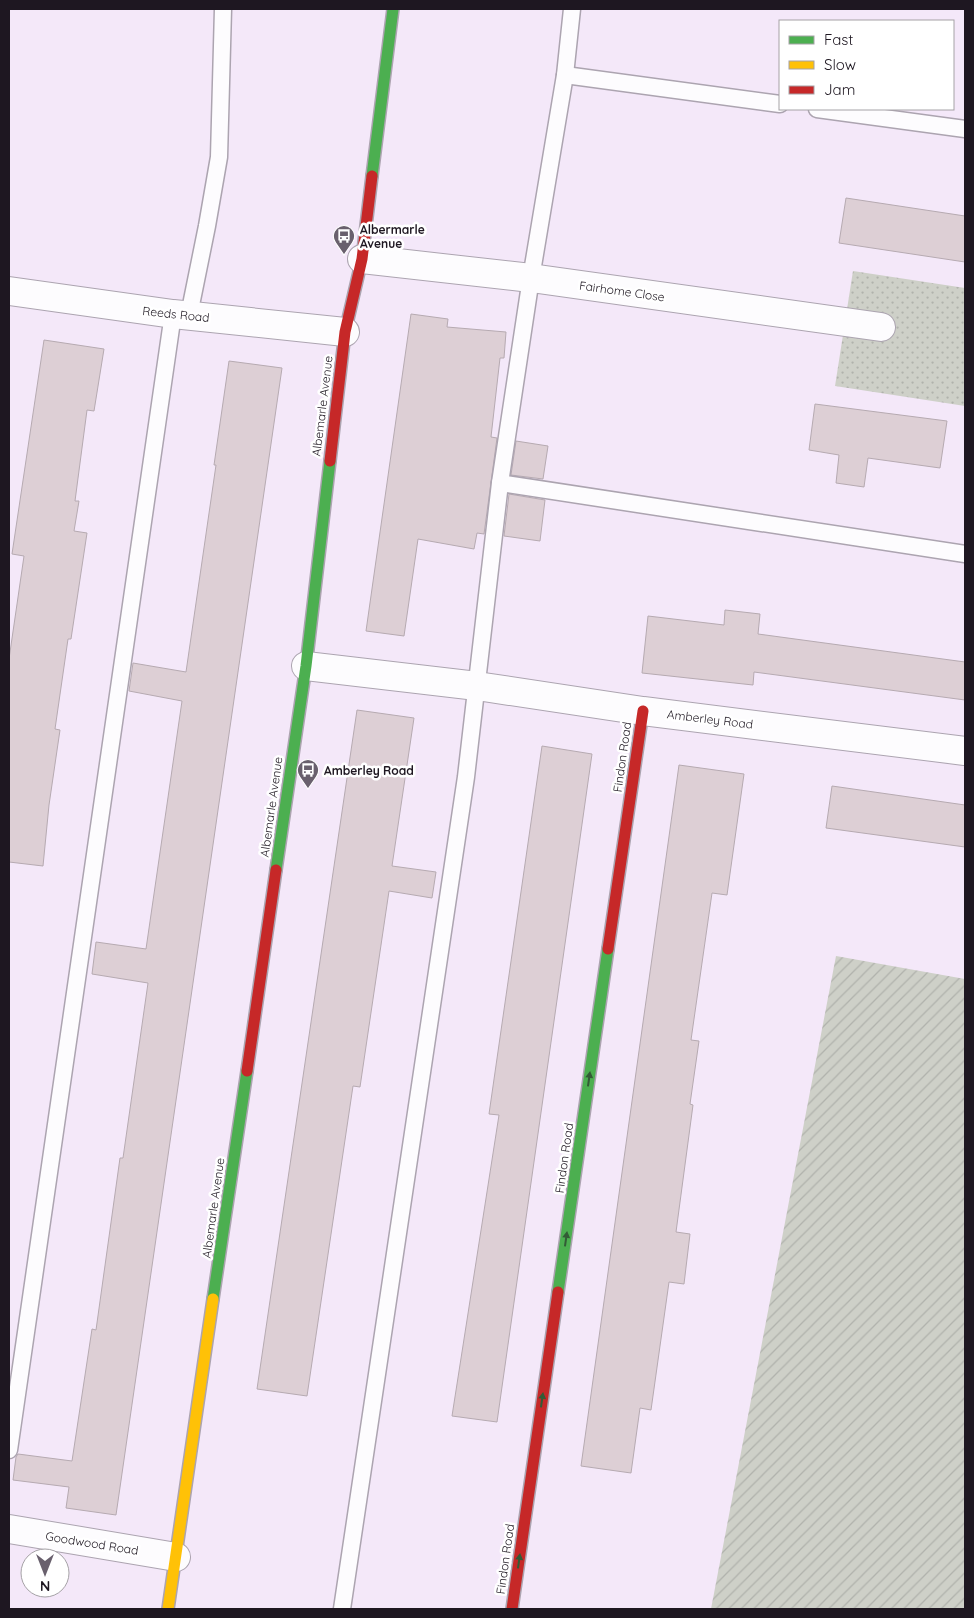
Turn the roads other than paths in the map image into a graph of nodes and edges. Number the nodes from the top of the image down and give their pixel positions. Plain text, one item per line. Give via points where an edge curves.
1 (223, 9) edge
2 (392, 9) edge
3 (572, 9) edge
4 (565, 75) junction
5 (779, 104) edge
6 (824, 110) edge
7 (965, 129) edge
8 (362, 259) junction
9 (531, 278) junction
10 (9, 291) edge
11 (181, 315) junction
12 (881, 327) dead end
13 (344, 332) junction
14 (500, 483) junction
15 (965, 554) edge
16 (306, 666) junction
17 (477, 686) junction
18 (643, 711) junction
19 (965, 751) edge
20 (9, 1450) edge
21 (9, 1529) edge
22 (176, 1557) junction
23 (168, 1609) edge
24 (342, 1609) edge
25 (512, 1609) edge

1 - 11 lane via 219,158 208,226
2 - 8 street, Albemarle Avenue
3 - 4 lane
4 - 5 lane
4 - 9 lane
6 - 7 lane
8 - 9 street, Fairhome Close
8 - 13 street, Albemarle Avenue
9 - 12 street, Fairhome Close
9 - 14 lane
10 - 11 street, Reeds Road
11 - 13 street, Reeds Road
11 - 20 lane
13 - 16 street, Albemarle Avenue
14 - 15 lane
14 - 17 lane
16 - 17 street, Amberley Road
16 - 22 street, Albemarle Avenue
17 - 18 street, Amberley Road
17 - 24 lane
18 - 19 street, Amberley Road
25 -> 18 street, Findon Road
21 - 22 street, Goodwood Road
22 - 23 street, Albemarle Avenue

